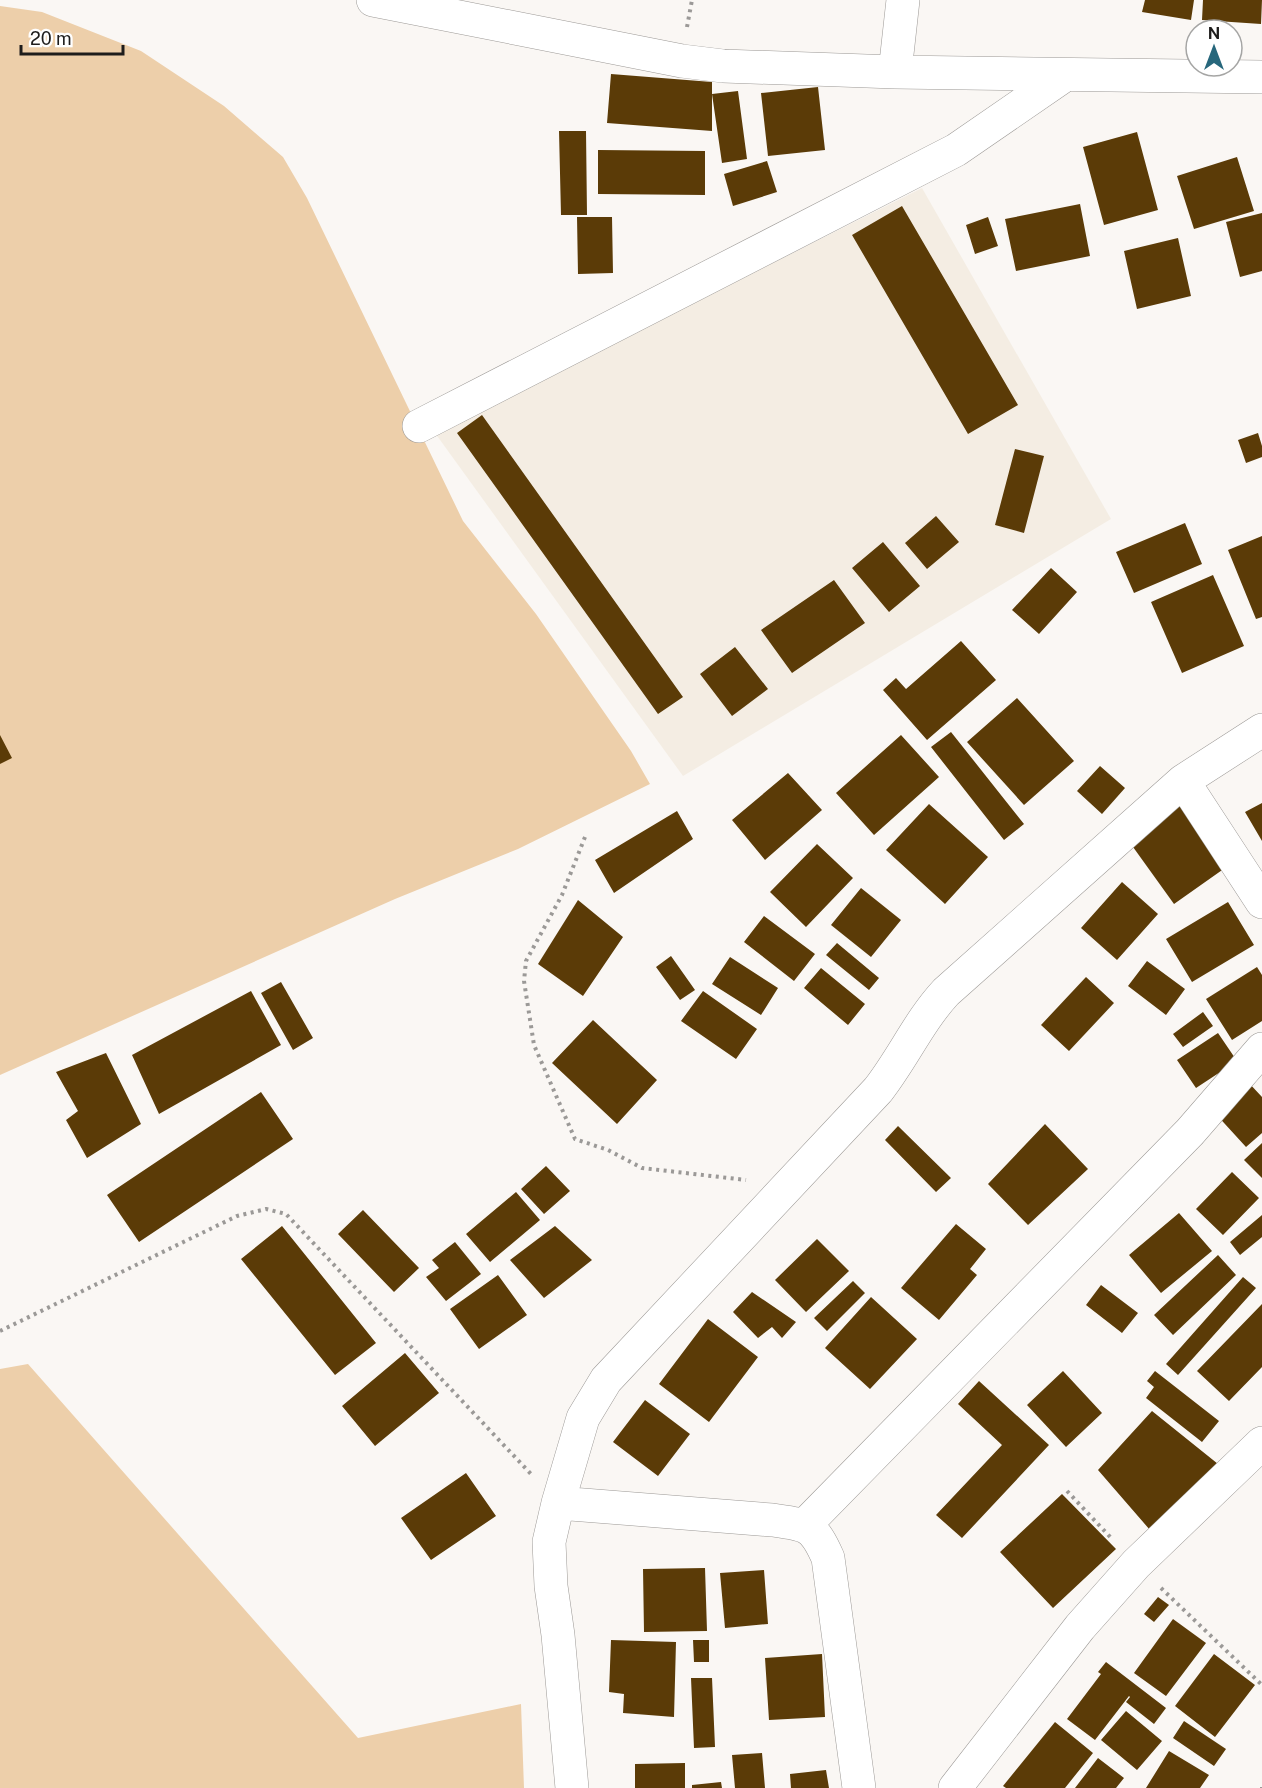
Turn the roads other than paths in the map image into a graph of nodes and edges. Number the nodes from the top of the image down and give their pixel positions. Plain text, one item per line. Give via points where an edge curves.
1 (373, 0) edge
2 (903, 0) edge
3 (895, 72) junction
4 (1065, 75) junction
5 (1262, 77) edge
6 (419, 426) dead end
7 (1262, 730) edge
8 (1184, 781) junction
9 (1262, 902) edge
10 (1262, 1049) edge
11 (1262, 1443) edge
12 (558, 1503) junction
13 (805, 1525) junction
14 (572, 1788) edge
15 (859, 1788) edge
16 (955, 1788) edge

1 - 3 street via 682,61
2 - 3 street
3 - 4 street
4 - 5 street
4 - 6 street via 956,150
7 - 8 street
8 - 9 street
8 - 12 street via 946,992 931,1008 885,1081 606,1380 583,1418
10 - 13 street via 1190,1132
11 - 16 street via 1136,1564 1080,1627
12 - 13 street
12 - 14 street via 549,1542
13 - 15 street via 819,1538 828,1558

